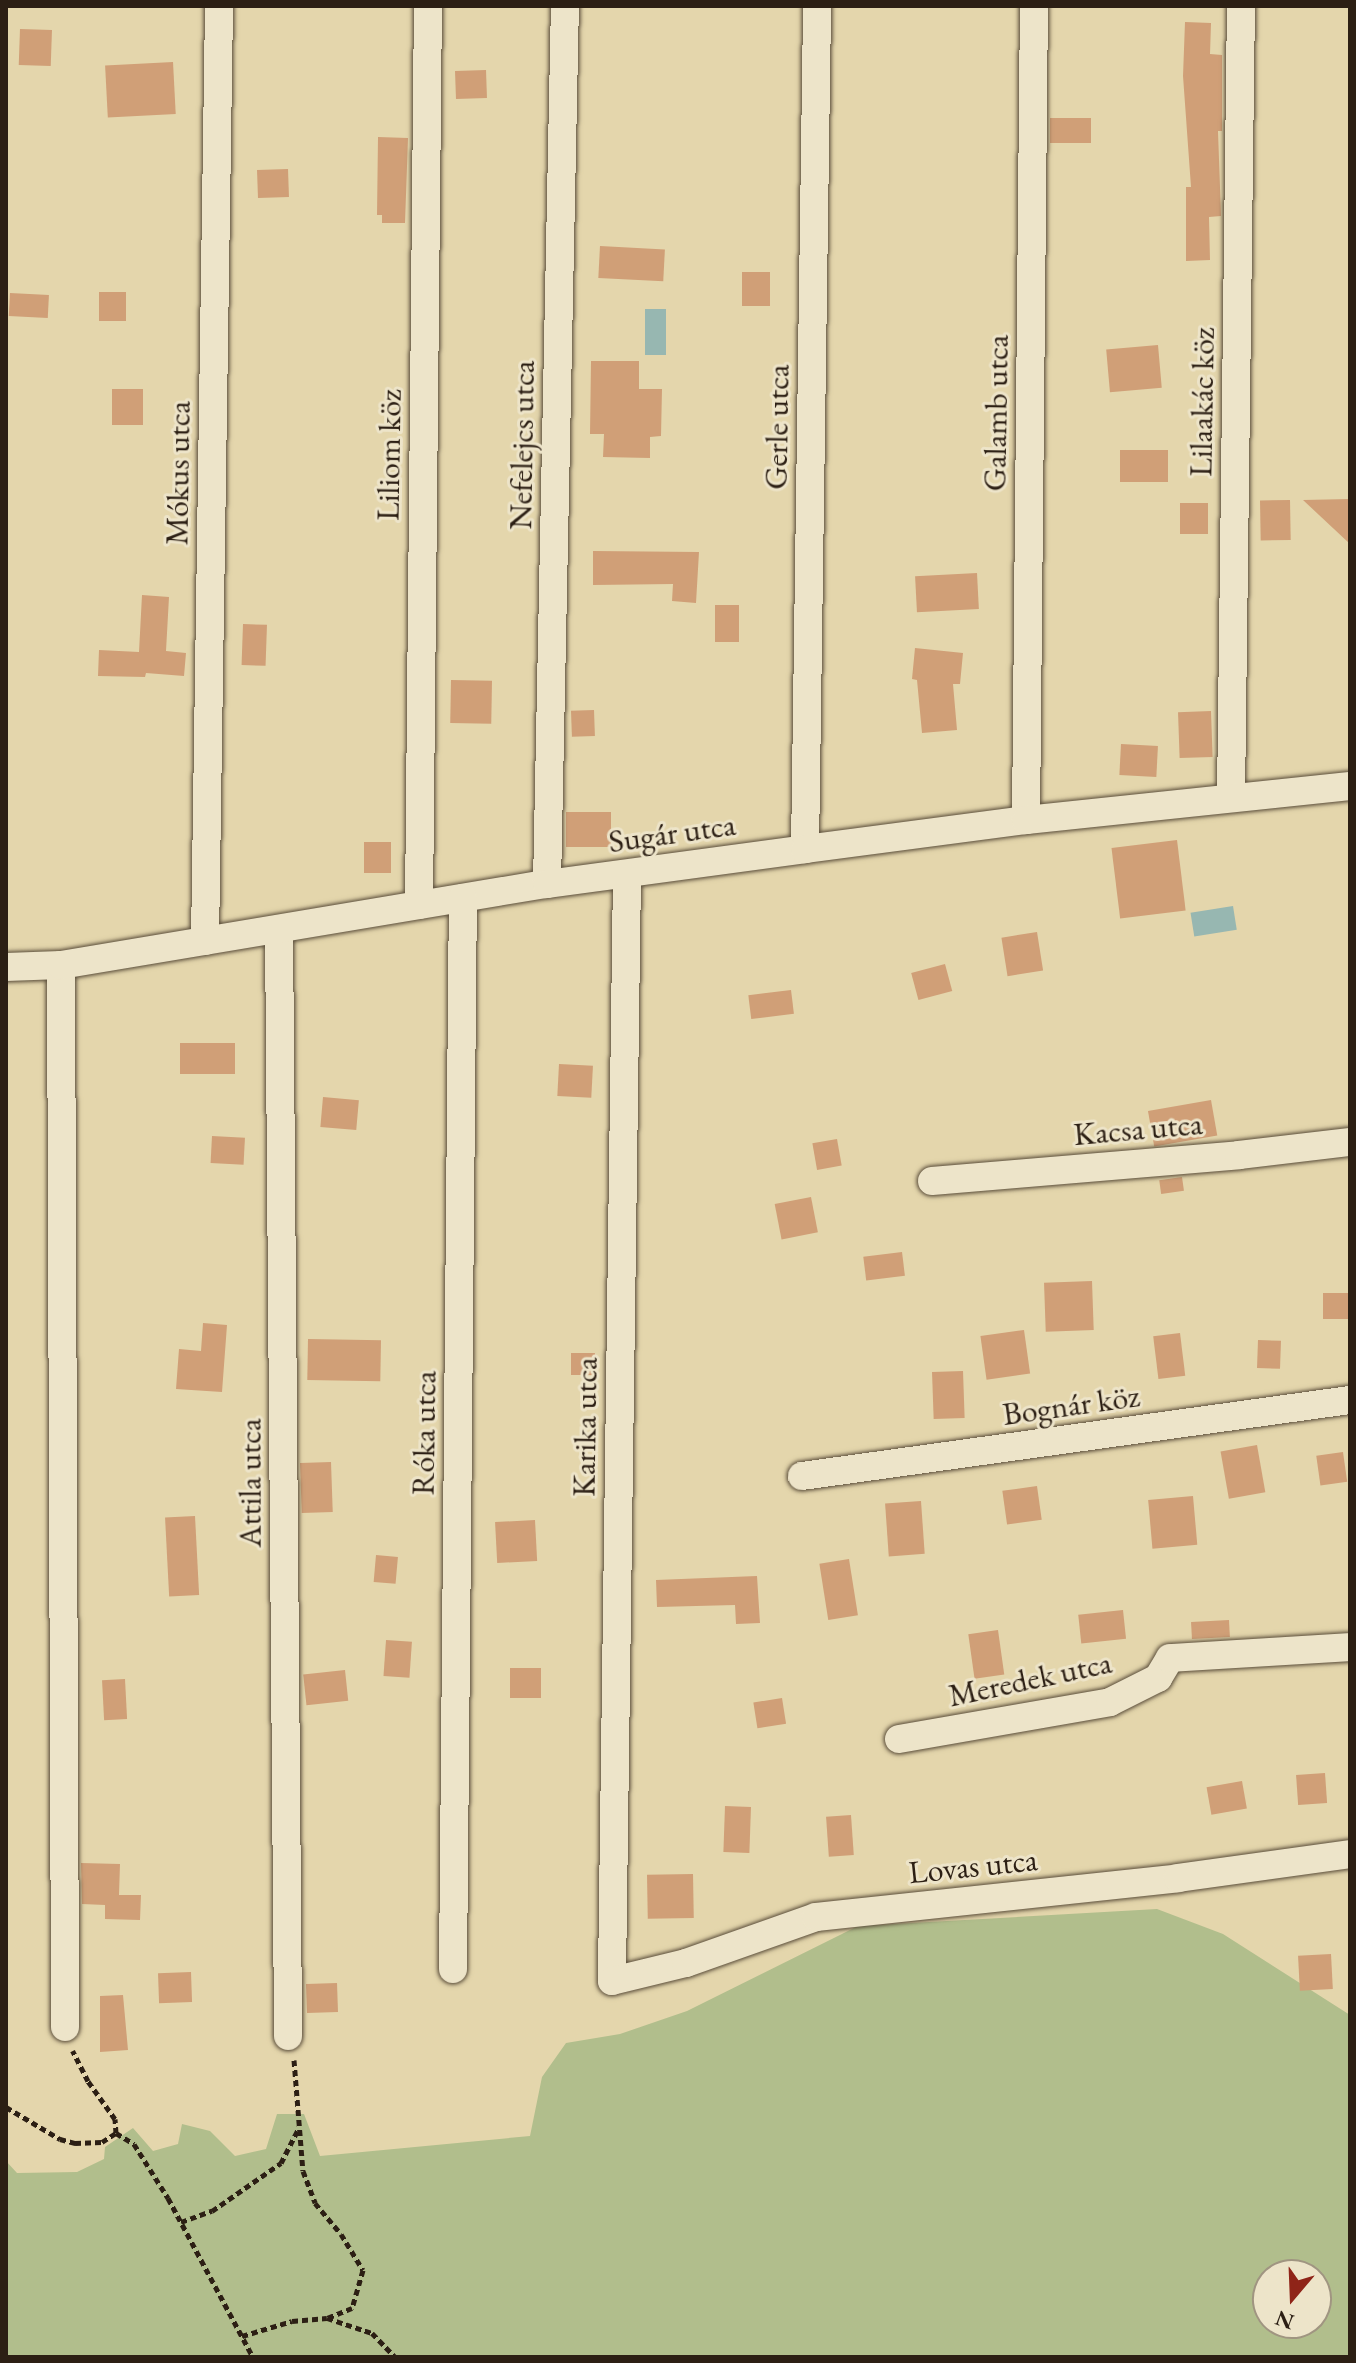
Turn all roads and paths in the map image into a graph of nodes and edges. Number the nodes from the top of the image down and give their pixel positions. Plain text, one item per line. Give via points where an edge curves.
1 (219, 6) edge
2 (428, 6) edge
3 (565, 6) edge
4 (817, 6) edge
5 (1034, 6) edge
6 (1241, 6) edge
7 (1350, 786) edge
8 (1231, 798) junction
9 (1026, 820) junction
10 (805, 849) junction
11 (627, 874) junction
12 (547, 884) junction
13 (463, 898) junction
14 (419, 905) junction
15 (279, 929) junction
16 (205, 941) junction
17 (61, 965) junction
18 (6, 967) edge
19 (1350, 1142) edge
20 (932, 1181) dead end
21 (1350, 1400) edge
22 (802, 1476) dead end
23 (1350, 1647) edge
24 (899, 1739) dead end
25 (1350, 1854) edge
26 (453, 1969) dead end
27 (612, 1981) joint
28 (65, 2027) joint
29 (288, 2036) joint
30 (6, 2107) edge
31 (299, 2128) junction
32 (116, 2133) junction
33 (181, 2222) junction
34 (327, 2318) junction
35 (242, 2336) junction
36 (253, 2357) edge
37 (395, 2357) edge

1 - 16 street, Mókus utca
2 - 14 street, Liliom köz
3 - 12 street, Nefelejcs utca
4 - 10 street, Gerle utca
5 - 9 street, Galamb utca
6 - 8 street, Lilaakác köz
7 - 8 street, Sugár utca
8 - 9 street, Sugár utca
9 - 10 street, Sugár utca
10 - 11 street, Sugár utca
11 - 12 street, Sugár utca
11 - 27 street, Karika utca
12 - 13 street, Sugár utca
13 - 14 street, Sugár utca
13 - 26 street, Róka utca
14 - 15 street, Sugár utca
15 - 16 street, Sugár utca
15 - 29 street, Attila utca
16 - 17 street, Sugár utca
17 - 18 street, Sugár utca
17 - 28 street
19 - 20 street, Kacsa utca
21 - 22 street, Bognár köz
23 - 24 street, Meredek utca via 1170,1658 1158,1678 1110,1702
25 - 27 street, Lovas utca via 816,1917 686,1963
28 - 32 path via 77,2061 115,2119
29 - 31 path
30 - 32 path via 75,2143 102,2142
31 - 33 path via 281,2163 212,2211
31 - 34 path via 303,2171 315,2203 363,2270 352,2308
32 - 33 path via 134,2144
33 - 35 path
34 - 35 path via 292,2321
34 - 37 path via 372,2333
35 - 36 path

